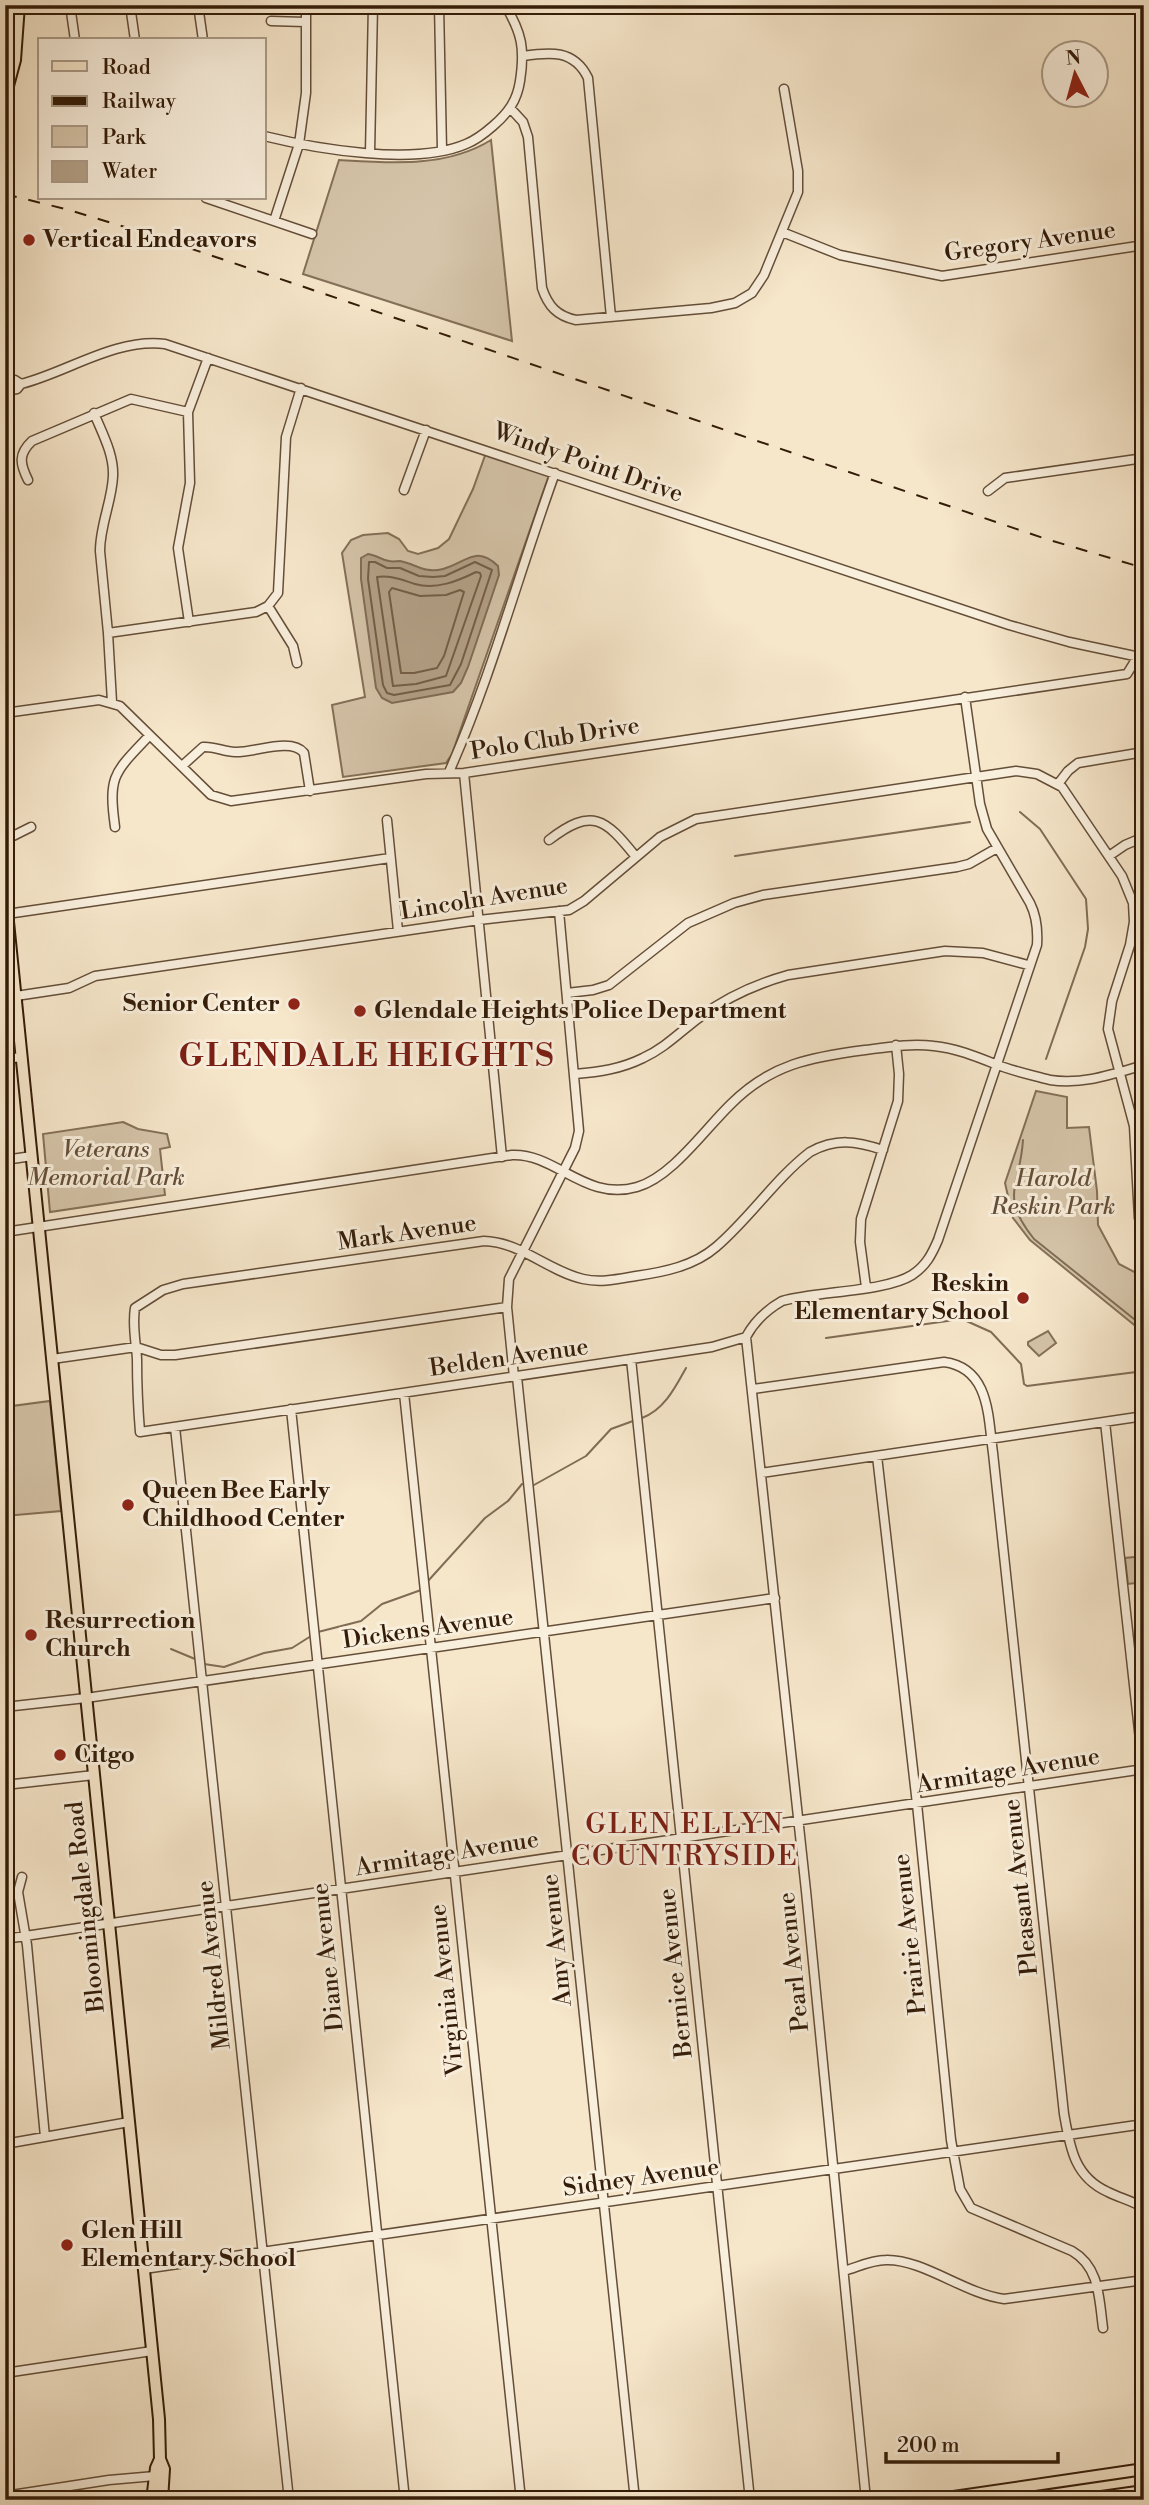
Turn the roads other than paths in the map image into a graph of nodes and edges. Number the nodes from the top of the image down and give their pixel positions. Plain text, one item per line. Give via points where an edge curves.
1 (19, 5) edge
2 (70, 5) edge
3 (130, 5) edge
4 (198, 5) edge
5 (306, 5) edge
6 (373, 5) edge
7 (439, 5) edge
8 (505, 5) edge
9 (271, 21) dead end
10 (305, 22) junction
11 (75, 38) edge
12 (135, 38) edge
13 (203, 38) edge
14 (523, 55) junction
15 (784, 89) dead end
16 (5, 97) edge
17 (511, 109) junction
18 (266, 136) edge
19 (299, 144) junction
20 (442, 150) junction
21 (370, 153) junction
22 (226, 201) edge
23 (274, 221) junction
24 (782, 232) junction
25 (312, 234) dead end
26 (1144, 245) edge
27 (611, 317) junction
28 (208, 358) junction
29 (5, 381) edge
30 (21, 383) junction
31 (301, 388) junction
32 (5, 391) edge
33 (188, 412) junction
34 (94, 413) junction
35 (426, 430) junction
36 (1144, 458) edge
37 (555, 472) junction
38 (28, 480) dead end
39 (404, 490) dead end
40 (988, 491) dead end
41 (268, 606) junction
42 (189, 622) junction
43 (108, 633) junction
44 (1141, 657) edge
45 (297, 663) dead end
46 (965, 698) junction
47 (112, 702) junction
48 (5, 713) edge
49 (149, 736) junction
50 (1144, 752) edge
51 (182, 766) junction
52 (449, 772) junction
53 (464, 773) junction
54 (976, 776) junction
55 (1058, 784) junction
56 (310, 791) junction
57 (387, 820) dead end
58 (31, 827) dead end
59 (115, 827) dead end
60 (5, 837) edge
61 (1144, 837) edge
62 (549, 840) dead end
63 (997, 849) junction
64 (1110, 856) junction
65 (636, 857) junction
66 (390, 858) junction
67 (5, 892) edge
68 (559, 911) junction
69 (7, 914) junction
70 (479, 919) junction
71 (1134, 922) junction
72 (1144, 922) edge
73 (398, 931) junction
74 (1028, 965) junction
75 (12, 991) edge
76 (567, 993) junction
77 (896, 1045) junction
78 (22, 1057) junction
79 (5, 1059) edge
80 (996, 1064) junction
81 (1144, 1065) edge
82 (1119, 1072) junction
83 (575, 1074) junction
84 (883, 1150) junction
85 (32, 1156) junction
86 (502, 1157) junction
87 (5, 1160) edge
88 (562, 1173) junction
89 (39, 1227) junction
90 (1144, 1230) edge
91 (5, 1232) edge
92 (522, 1251) junction
93 (866, 1287) junction
94 (507, 1307) junction
95 (746, 1337) junction
96 (136, 1347) junction
97 (52, 1359) junction
98 (631, 1360) junction
99 (516, 1377) junction
100 (753, 1390) junction
101 (404, 1393) junction
102 (291, 1409) junction
103 (1144, 1416) edge
104 (1105, 1422) junction
105 (175, 1427) junction
106 (991, 1439) junction
107 (877, 1456) junction
108 (761, 1473) junction
109 (775, 1598) junction
110 (658, 1615) junction
111 (545, 1631) junction
112 (431, 1648) junction
113 (317, 1664) junction
114 (202, 1681) junction
115 (86, 1698) junction
116 (5, 1707) edge
117 (1143, 1770) edge
118 (94, 1775) junction
119 (1144, 1776) edge
120 (5, 1785) edge
121 (1030, 1786) junction
122 (917, 1804) junction
123 (798, 1822) junction
124 (682, 1839) junction
125 (568, 1855) junction
126 (454, 1872) junction
127 (22, 1877) dead end
128 (341, 1890) junction
129 (227, 1906) junction
130 (109, 1923) junction
131 (25, 1936) junction
132 (5, 1939) edge
133 (129, 2122) junction
134 (1144, 2124) edge
135 (1068, 2135) junction
136 (45, 2137) junction
137 (5, 2144) edge
138 (953, 2153) junction
139 (834, 2169) junction
140 (717, 2186) junction
141 (604, 2203) junction
142 (1144, 2208) edge
143 (490, 2219) junction
144 (377, 2236) junction
145 (263, 2252) junction
146 (144, 2269) junction
147 (844, 2271) junction
148 (1144, 2280) edge
149 (1097, 2288) junction
150 (1103, 2328) dead end
151 (152, 2351) junction
152 (5, 2374) edge
153 (160, 2459) junction
154 (1144, 2469) edge
155 (155, 2476) junction
156 (1144, 2491) edge
157 (5, 2496) edge
158 (152, 2500) edge
159 (162, 2500) edge
160 (289, 2500) edge
161 (405, 2500) edge
162 (521, 2500) edge
163 (635, 2500) edge
164 (750, 2500) edge
165 (866, 2500) edge
166 (933, 2500) edge
167 (1080, 2500) edge

1 - 16 main road via 16,51
2 - 11 street
3 - 12 street
4 - 13 street
5 - 10 street
6 - 21 street
7 - 20 street
8 - 14 street via 521,37
9 - 10 street
10 - 19 street via 306,93
14 - 17 street
14 - 27 street via 554,52 567,56 589,82
15 - 24 street via 799,182
17 - 20 street via 483,134
17 - 27 street via 523,122 528,137 545,298 566,318
18 - 19 street
19 - 21 street
19 - 23 street
20 - 21 street
22 - 23 street
23 - 25 street
24 - 26 street, Gregory Avenue via 840,255 942,276
24 - 27 street via 760,283 741,301
28 - 30 street, Windy Point Drive via 165,344 136,344
28 - 31 street, Windy Point Drive
28 - 33 street
29 - 30 street, Windy Point Drive
30 - 32 street, Windy Point Drive via 17,389
31 - 35 street, Windy Point Drive
31 - 41 street via 286,442 281,586
33 - 34 street via 136,399
33 - 42 street via 190,483 178,548
34 - 38 street via 24,448 20,464
34 - 43 street via 113,465 100,538
35 - 37 street, Windy Point Drive
35 - 39 street
36 - 40 street via 1005,478
37 - 44 street, Windy Point Drive via 1009,625
37 - 52 street via 487,676
41 - 42 street via 241,616
41 - 45 street via 293,646
42 - 43 street
43 - 47 street
44 - 46 street, Polo Club Drive via 1127,674
46 - 53 street, Polo Club Drive
46 - 54 street
47 - 48 street
47 - 49 street, Polo Club Drive
49 - 51 street, Polo Club Drive
49 - 59 street via 114,778
50 - 55 street via 1078,763
51 - 56 street, Polo Club Drive via 220,800
51 - 56 street via 203,747 234,753 292,745 304,752
52 - 53 street, Polo Club Drive
52 - 56 street, Polo Club Drive
53 - 70 street
54 - 55 street, Lincoln Avenue via 1016,771
54 - 63 street via 982,815
54 - 65 street, Lincoln Avenue via 705,817 669,831
55 - 64 street
57 - 66 street
58 - 60 street
61 - 64 street
62 - 65 street via 572,824 592,821 610,827
63 - 74 street via 1035,913 1037,945
63 - 76 street via 957,867 734,903 688,923 613,983
64 - 71 street via 1130,893
65 - 68 street, Lincoln Avenue via 574,909
66 - 69 street
66 - 73 street
67 - 69 main road, Bloomingdale Road
68 - 70 street, Lincoln Avenue
68 - 76 street, Amy Avenue
69 - 75 main road, Bloomingdale Road
70 - 73 street, Lincoln Avenue
70 - 86 street
71 - 72 street
71 - 82 street via 1108,1019
73 - 75 street, Lincoln Avenue via 95,976 69,988
74 - 80 street
74 - 83 street via 982,953 945,951 788,975 725,1001 640,1059 615,1069
75 - 78 main road, Bloomingdale Road
76 - 83 street, Amy Avenue
77 - 80 street via 946,1048
77 - 84 street via 898,1101
77 - 88 street via 806,1059 764,1077 730,1104 665,1171 639,1186 608,1189
78 - 79 street
78 - 85 main road, Bloomingdale Road
80 - 82 street via 1061,1082
80 - 93 street via 938,1240 926,1262 913,1275
81 - 82 street
82 - 90 street via 1134,1126 1139,1218
83 - 88 street, Amy Avenue via 579,1131
84 - 92 street, Mark Avenue via 843,1141 810,1152 716,1248 661,1272 586,1279
84 - 93 street via 860,1228
85 - 87 street
85 - 89 main road, Bloomingdale Road
86 - 88 street via 527,1156
86 - 89 street
88 - 92 street, Amy Avenue
89 - 91 street
89 - 97 main road, Bloomingdale Road
92 - 94 street, Amy Avenue via 509,1279
92 - 96 street, Mark Avenue via 484,1241 173,1286 135,1308
93 - 95 street via 782,1301
94 - 96 street via 174,1356
94 - 99 street, Amy Avenue
95 - 98 street, Belden Avenue via 712,1348
95 - 100 street, Pearl Avenue
96 - 97 street
96 - 105 street, Belden Avenue via 140,1432
97 - 115 main road, Bloomingdale Road
98 - 99 street, Belden Avenue
98 - 110 street, Bernice Avenue
99 - 101 street, Belden Avenue
99 - 111 street, Amy Avenue
100 - 106 street, Pleasant Avenue via 954,1363 973,1373 981,1386
100 - 108 street, Pearl Avenue
101 - 102 street, Belden Avenue
101 - 112 street, Virginia Avenue
102 - 105 street, Belden Avenue
102 - 113 street, Diane Avenue
103 - 104 street
104 - 106 street
104 - 117 street
105 - 114 street, Mildred Avenue
106 - 107 street
106 - 121 street, Pleasant Avenue
107 - 108 street
107 - 122 street, Prairie Avenue
108 - 109 street, Pearl Avenue
109 - 110 street, Dickens Avenue
109 - 123 street, Pearl Avenue
110 - 111 street, Dickens Avenue
110 - 124 street, Bernice Avenue
111 - 112 street, Dickens Avenue
111 - 125 street, Amy Avenue
112 - 113 street, Dickens Avenue
112 - 126 street, Virginia Avenue
113 - 114 street, Dickens Avenue
113 - 128 street, Diane Avenue
114 - 115 street, Dickens Avenue
114 - 129 street, Mildred Avenue
115 - 116 street, Dickens Avenue
115 - 118 main road, Bloomingdale Road
117 - 119 street
117 - 121 street, Armitage Avenue
118 - 120 street
118 - 130 main road, Bloomingdale Road
121 - 122 street, Armitage Avenue
121 - 135 street, Pleasant Avenue
122 - 123 street, Armitage Avenue
122 - 138 street, Prairie Avenue
123 - 124 street, Armitage Avenue
123 - 139 street, Pearl Avenue
124 - 125 street, Armitage Avenue
124 - 140 street, Bernice Avenue
125 - 126 street, Armitage Avenue
125 - 141 street, Amy Avenue
126 - 128 street, Armitage Avenue
126 - 143 street, Virginia Avenue
127 - 131 street via 18,1892
128 - 129 street, Armitage Avenue
128 - 144 street, Diane Avenue
129 - 130 street, Armitage Avenue
129 - 145 street, Mildred Avenue
130 - 131 street, Armitage Avenue
130 - 133 main road, Bloomingdale Road
131 - 132 street, Armitage Avenue
131 - 136 street
133 - 136 street
133 - 146 main road, Bloomingdale Road
134 - 135 street, Sidney Avenue
135 - 138 street, Sidney Avenue
135 - 142 street, Pleasant Avenue via 1077,2166 1092,2183
136 - 137 street
138 - 139 street, Sidney Avenue
138 - 149 street, Prairie Avenue via 960,2189 971,2208 1084,2258
139 - 140 street, Sidney Avenue
139 - 147 street, Pearl Avenue
140 - 141 street, Sidney Avenue
140 - 164 street, Bernice Avenue
141 - 143 street, Sidney Avenue
141 - 163 street, Amy Avenue
143 - 144 street, Sidney Avenue
143 - 162 street, Virginia Avenue
144 - 145 street, Sidney Avenue
144 - 161 street, Diane Avenue
145 - 146 street, Sidney Avenue
145 - 160 street, Mildred Avenue
146 - 151 main road, Bloomingdale Road
147 - 149 street via 895,2260 1004,2299
147 - 165 street, Pearl Avenue
148 - 149 street
149 - 150 street, Prairie Avenue
151 - 152 street
151 - 153 main road, Bloomingdale Road
153 - 155 main road, Bloomingdale Road
153 - 159 main road, Bloomingdale Road
154 - 166 main road
155 - 157 street
155 - 158 main road, Bloomingdale Road
156 - 167 main road

